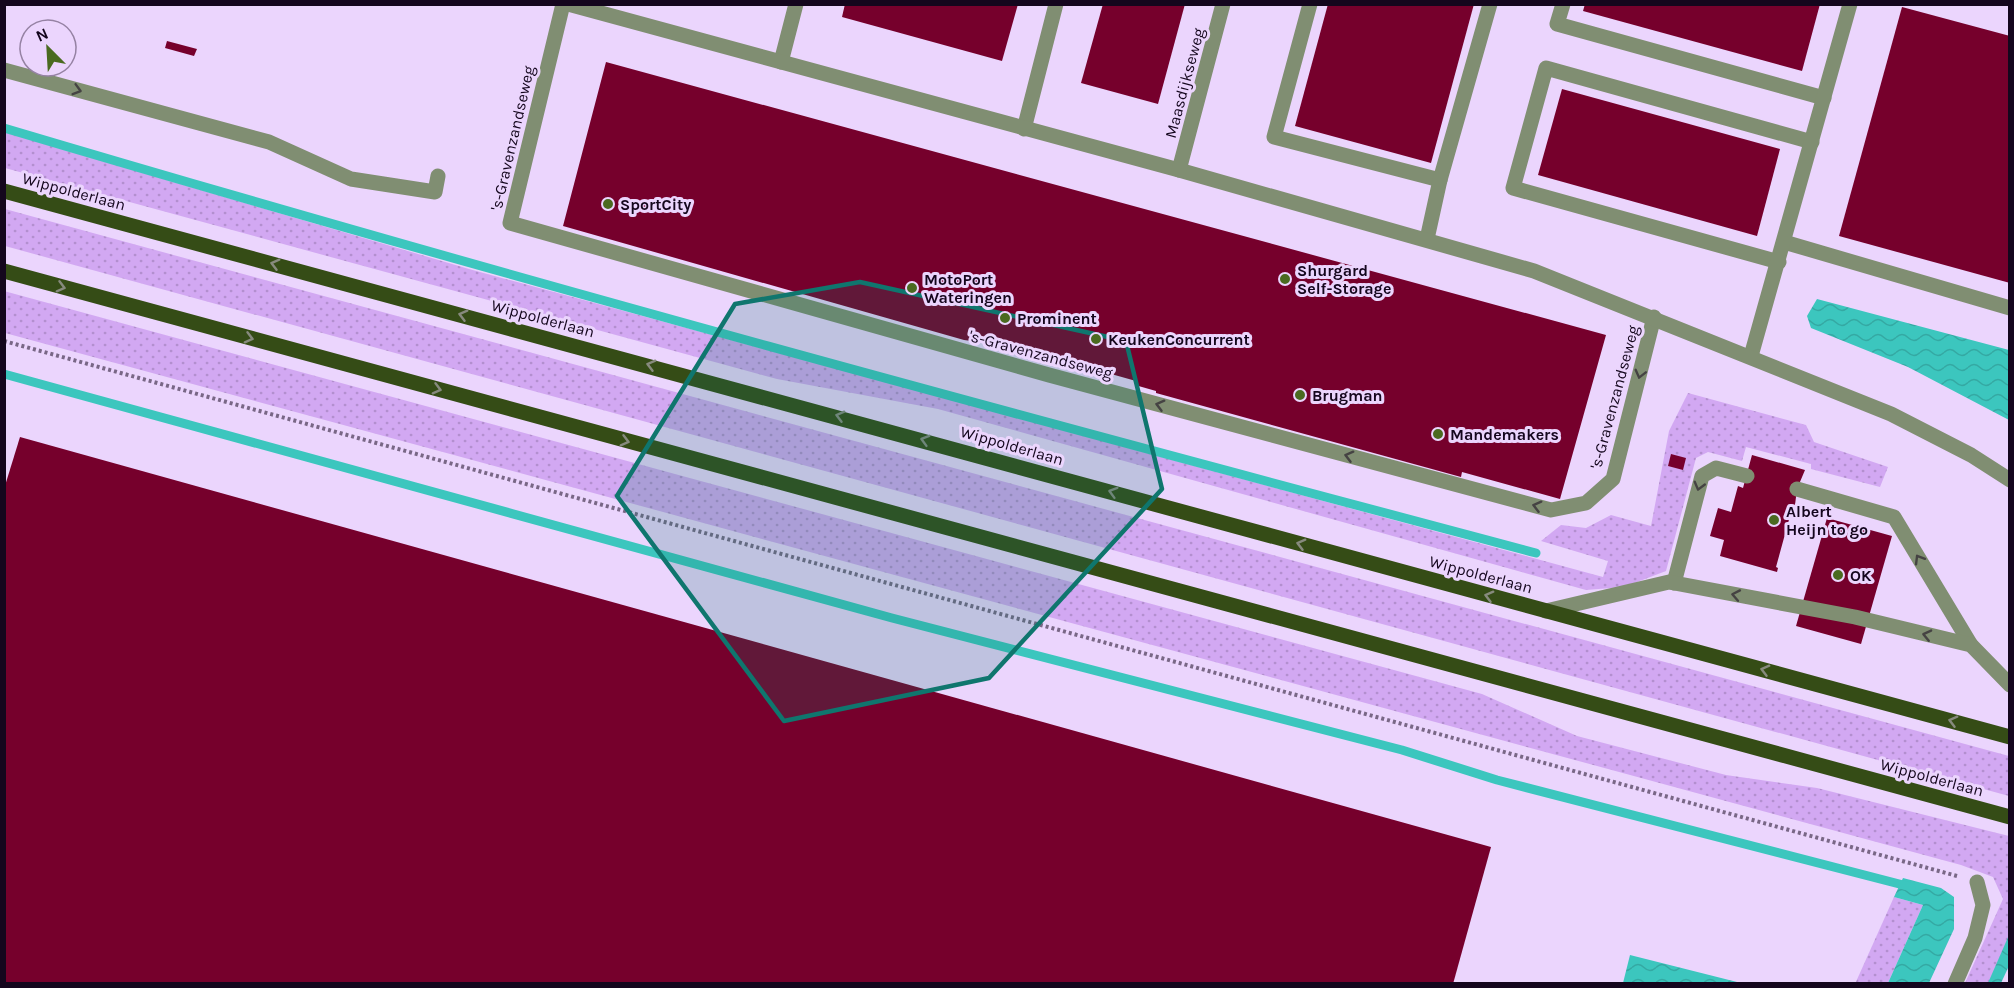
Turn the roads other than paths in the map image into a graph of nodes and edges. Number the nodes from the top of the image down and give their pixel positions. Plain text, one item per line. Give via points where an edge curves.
1 (562, 4) edge
2 (568, 4) edge
3 (796, 4) edge
4 (1056, 4) edge
5 (1223, 4) edge
6 (1310, 4) edge
7 (1490, 4) edge
8 (1563, 4) edge
9 (1850, 4) edge
10 (781, 62) junction
11 (4, 70) edge
12 (1824, 98) junction
13 (1024, 129) junction
14 (1812, 142) junction
15 (1179, 170) junction
16 (438, 176) dead end
17 (1440, 180) junction
18 (4, 190) edge
19 (1427, 239) junction
20 (1784, 242) junction
21 (1779, 262) junction
22 (4, 271) edge
23 (2010, 308) edge
24 (1654, 317) junction
25 (1751, 356) junction
26 (1747, 476) dead end
27 (2010, 480) edge
28 (1797, 489) dead end
29 (1674, 583) junction
30 (1546, 611) junction
31 (1971, 645) junction
32 (2010, 685) edge
33 (2010, 737) edge
34 (2010, 817) edge
35 (1977, 882) road end
36 (1955, 984) edge

24 -> 1 street, 's-Gravenzandseweg via 1613,479 1586,503 1551,510 1037,372 533,230 510,223
2 - 10 street, 's-Gravenzandseweg
3 - 10 street
4 - 13 street
5 - 15 street, Maasdijkseweg
6 - 17 street via 1274,137
7 - 17 street
8 - 12 street via 1557,24
9 - 12 street
10 - 13 street, 's-Gravenzandseweg
11 -> 16 street via 269,142 351,179 435,192
12 - 14 street
13 - 15 street, 's-Gravenzandseweg
14 - 20 street
14 - 21 street via 1546,68 1516,177 1513,188
15 - 19 street, 's-Gravenzandseweg
17 - 19 street
30 -> 18 main road, Wippolderlaan
19 - 24 street, 's-Gravenzandseweg via 1534,271
20 - 21 street
20 - 23 street
21 - 25 street
22 -> 34 main road, Wippolderlaan
24 - 25 street, 's-Gravenzandseweg
25 - 27 street, 's-Gravenzandseweg via 1891,414
26 -> 29 street via 1716,468 1702,476
31 -> 28 street via 1894,517
29 - 30 street
31 -> 29 street via 1855,617
33 -> 30 main road, Wippolderlaan
31 - 32 street
35 - 36 street via 1983,905 1975,938

